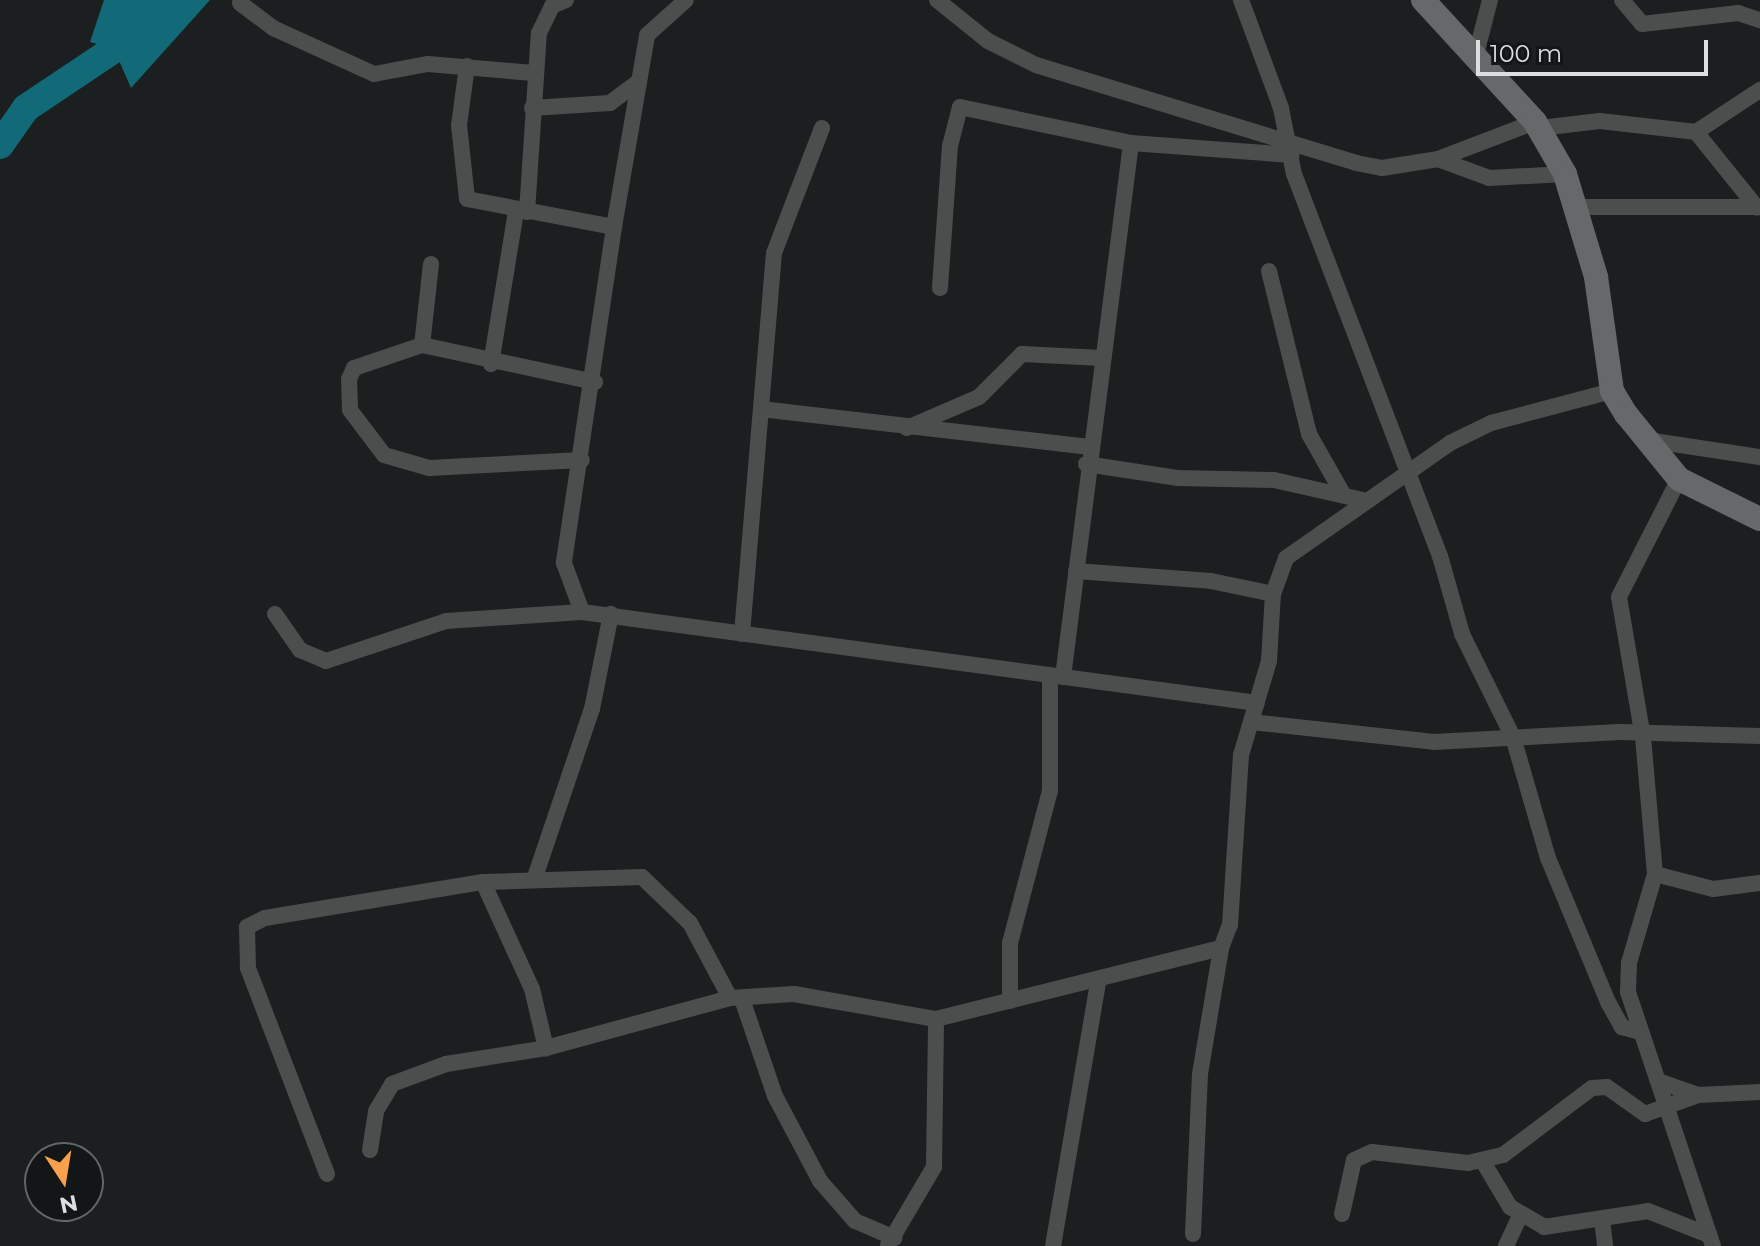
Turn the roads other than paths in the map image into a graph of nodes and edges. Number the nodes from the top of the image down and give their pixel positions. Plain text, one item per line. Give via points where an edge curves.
1 (566, 0) edge
2 (686, 0) edge
3 (937, 0) edge
4 (1241, 0) edge
5 (1423, 0) edge
6 (1490, 0) edge
7 (1622, 0) edge
8 (240, 3) dead end
9 (1709, 7) edge
10 (1760, 20) edge
11 (1475, 58) junction
12 (467, 66) junction
13 (534, 73) junction
14 (639, 81) junction
15 (1760, 90) edge
16 (610, 103) junction
17 (532, 108) junction
18 (633, 120) junction
19 (1538, 125) junction
20 (822, 128) dead end
21 (1696, 132) junction
22 (1131, 143) junction
23 (1289, 149) junction
24 (1438, 159) junction
25 (1565, 174) junction
26 (1579, 207) junction
27 (1758, 207) edge
28 (522, 211) junction
29 (614, 227) junction
30 (431, 264) dead end
31 (1269, 271) dead end
32 (940, 288) dead end
33 (422, 345) junction
34 (1102, 358) junction
35 (491, 364) junction
36 (595, 382) junction
37 (1612, 391) junction
38 (761, 409) junction
39 (907, 428) junction
40 (1645, 440) junction
41 (1087, 456) junction
42 (1760, 457) edge
43 (582, 460) junction
44 (1404, 474) junction
45 (1679, 479) junction
46 (1343, 494) junction
47 (1363, 500) junction
48 (1760, 519) edge
49 (1076, 571) junction
50 (1273, 594) junction
51 (582, 612) junction
52 (275, 614) dead end
53 (611, 614) junction
54 (742, 634) junction
55 (1057, 676) junction
56 (1257, 703) junction
57 (1251, 722) junction
58 (1760, 736) edge
59 (1513, 737) junction
60 (1643, 737) junction
61 (1655, 874) junction
62 (534, 880) junction
63 (483, 882) junction
64 (1760, 883) edge
65 (1221, 948) junction
66 (1098, 982) junction
67 (736, 998) junction
68 (1010, 1001) junction
69 (936, 1019) junction
70 (1641, 1032) junction
71 (546, 1048) junction
72 (1658, 1081) junction
73 (1760, 1092) edge
74 (1698, 1095) junction
75 (1666, 1106) junction
76 (370, 1150) dead end
77 (1482, 1160) junction
78 (327, 1174) dead end
79 (1342, 1214) dead end
80 (1520, 1216) junction
81 (1602, 1220) junction
82 (1193, 1234) dead end
83 (1711, 1241) edge
84 (891, 1242) edge
85 (1053, 1246) edge
86 (1506, 1246) edge
87 (1605, 1246) edge

1 - 13 street via 544,17
2 - 14 street via 675,15 651,25
3 - 23 street via 988,41 1036,65
4 - 23 street
5 - 11 street
6 - 11 street
7 - 9 street via 1642,24
8 - 12 street via 273,28 374,74 428,64
9 - 10 street
11 - 19 street
12 - 13 street
12 - 28 street via 459,125 467,199
13 - 17 street
14 - 16 street
14 - 18 street
15 - 21 street
16 - 17 street
16 - 18 street
17 - 28 street
18 - 29 street
19 - 21 street via 1600,121
19 - 24 street
19 - 25 street
20 - 38 street via 775,246
21 - 27 street
22 - 23 street
22 - 32 street via 960,107 950,146
22 - 34 street
23 - 24 street via 1382,168
23 - 44 street
24 - 25 street via 1489,178
25 - 26 street
26 - 27 street
26 - 37 street
28 - 29 street
28 - 35 street
29 - 36 street
30 - 33 street
31 - 46 street via 1309,434
33 - 35 street
33 - 43 street via 350,373 350,410 384,455 429,468
34 - 39 street via 1022,354 987,392
34 - 41 street
35 - 36 street
36 - 43 street
37 - 40 street
37 - 44 street via 1491,423
38 - 39 street
38 - 54 street
39 - 41 street
40 - 42 street
40 - 45 street
41 - 46 street via 1177,478 1274,480
41 - 49 street
43 - 51 street via 564,563
44 - 47 street
44 - 59 street via 1483,687
45 - 48 street
45 - 60 street via 1619,597
46 - 47 street
47 - 50 street via 1286,558
49 - 50 street via 1211,581
49 - 55 street
50 - 56 street via 1269,661
51 - 52 street via 446,621 326,661 300,650
51 - 53 street
53 - 54 street
53 - 62 street via 592,709
54 - 55 street
55 - 56 street
55 - 68 street via 1050,790 1010,943
56 - 57 street
57 - 59 street via 1434,742
57 - 65 street via 1237,783 1230,925
58 - 60 street
59 - 60 street
59 - 70 street via 1548,858 1608,1002 1622,1027
60 - 61 street
61 - 64 street via 1713,889
61 - 70 street via 1629,963 1628,992
62 - 63 street
62 - 67 street via 642,877 690,923
63 - 71 street via 532,989
63 - 78 street via 296,910 247,927 248,968
65 - 66 street
65 - 82 street via 1200,1074
66 - 68 street
66 - 85 street
67 - 69 street via 794,994
67 - 71 street
67 - 84 street via 775,1096 820,1181 855,1221
68 - 69 street
69 - 84 street via 934,1167
70 - 72 street
71 - 76 street via 446,1064 392,1084 376,1111
72 - 74 street
72 - 75 street
73 - 74 street
74 - 75 street
75 - 77 street via 1638,1112 1607,1087 1592,1088 1503,1155
75 - 83 street
77 - 79 street via 1363,1154 1346,1179
77 - 80 street
80 - 81 street via 1544,1227
80 - 86 street
81 - 83 street via 1648,1211
81 - 87 street

